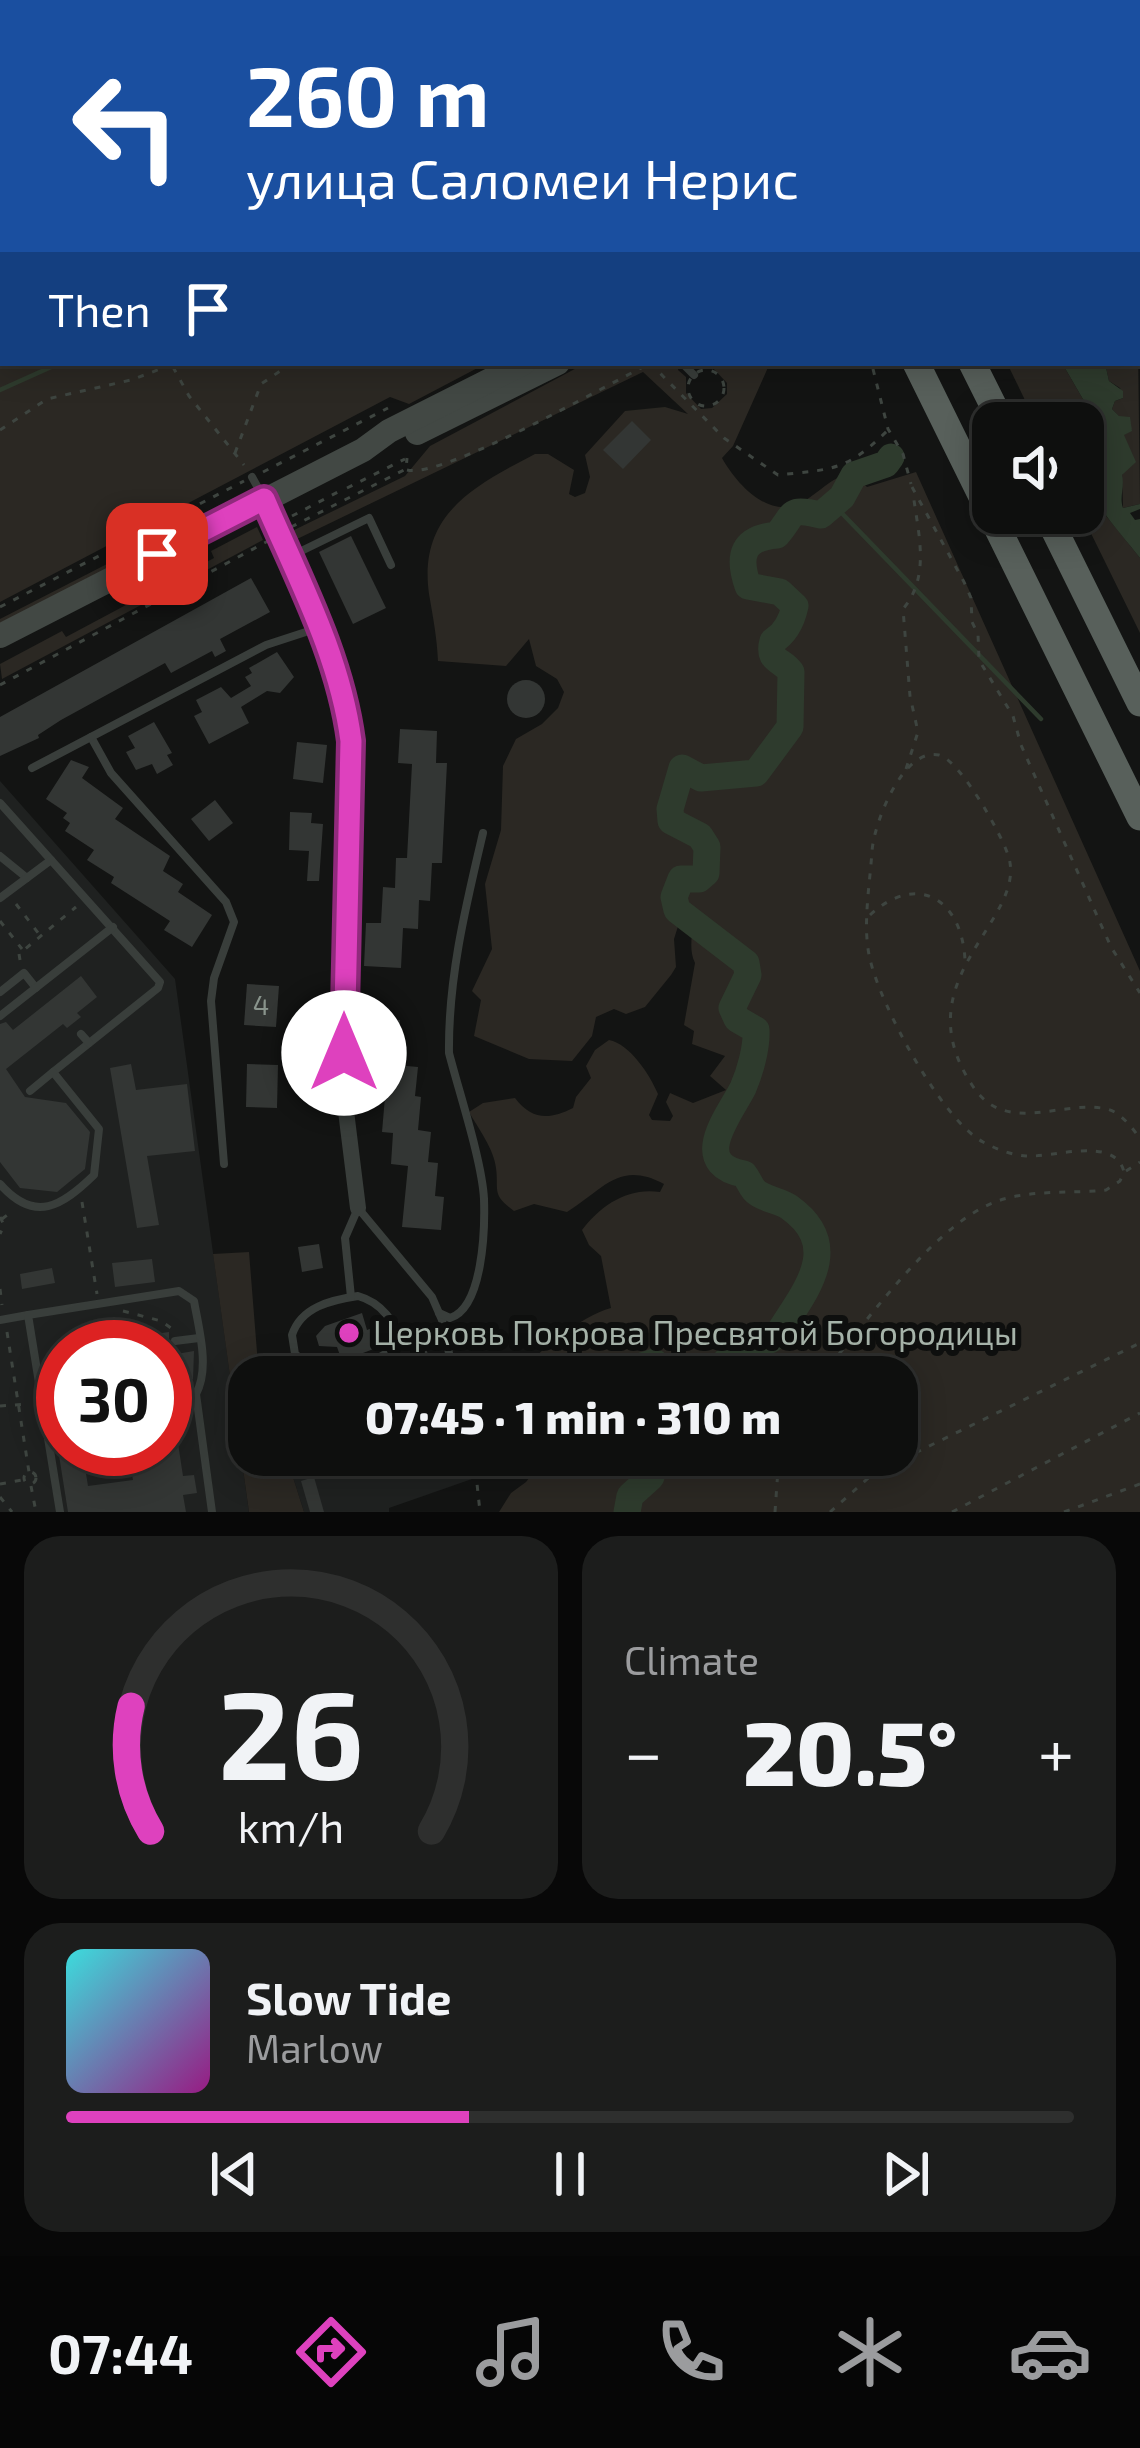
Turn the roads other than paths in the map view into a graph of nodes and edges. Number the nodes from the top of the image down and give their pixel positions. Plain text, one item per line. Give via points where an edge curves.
1 (518, 366) edge
2 (552, 366) edge
3 (685, 366) edge
4 (917, 366) edge
5 (974, 366) edge
6 (694, 375) road end
7 (992, 402) edge
8 (363, 450) junction
9 (258, 488) junction
10 (1056, 534) edge
11 (289, 556) junction
12 (391, 565) dead end
13 (320, 628) junction
14 (0, 635) edge
15 (1135, 692) edge
16 (92, 736) junction
17 (32, 768) dead end
18 (0, 803) edge
19 (1140, 817) edge
20 (483, 833) dead end
21 (0, 856) edge
22 (51, 860) junction
23 (27, 878) junction
24 (4, 896) edge
25 (113, 927) junction
26 (36, 988) junction
27 (0, 992) edge
28 (0, 1016) edge
29 (81, 1034) dead end
30 (89, 1043) junction
31 (53, 1072) junction
32 (30, 1091) dead end
33 (224, 1164) dead end
34 (0, 1184) edge
35 (358, 1208) junction
36 (351, 1298) junction
37 (439, 1313) junction
38 (28, 1315) junction
39 (2, 1319) edge
40 (199, 1338) junction
41 (192, 1339) edge
42 (449, 1356) edge
43 (60, 1512) edge
44 (212, 1512) edge

1 - 8 main road
2 - 8 main road via 434,426
3 - 6 lane
4 - 19 highway
5 - 7 highway
8 - 9 main road
9 - 11 street
9 - 14 main road
10 - 15 highway
11 - 12 lane via 369,518
11 - 13 street
13 - 16 lane via 266,645
13 - 35 street via 351,741 344,1095
16 - 17 lane
16 - 33 lane via 111,773 194,862 234,922 212,1000
18 - 22 lane
20 - 37 lane via 449,1031 484,1197 479,1271 466,1309 450,1318
21 - 23 lane
22 - 23 lane
22 - 25 lane
23 - 24 lane
25 - 26 lane
25 - 30 lane via 160,982
26 - 27 lane via 24,973
26 - 28 lane
29 - 30 lane
30 - 31 lane
31 - 32 lane
31 - 34 lane via 99,1129 97,1169 50,1207 22,1204
35 - 36 lane via 345,1238
35 - 37 lane
36 - 36 lane via 321,1305 296,1324 291,1345 303,1361 348,1370 397,1346 380,1308
37 - 42 lane
38 - 39 lane
38 - 40 lane via 179,1291 194,1301
38 - 43 lane
40 - 41 lane
40 - 44 lane via 204,1379 196,1394

